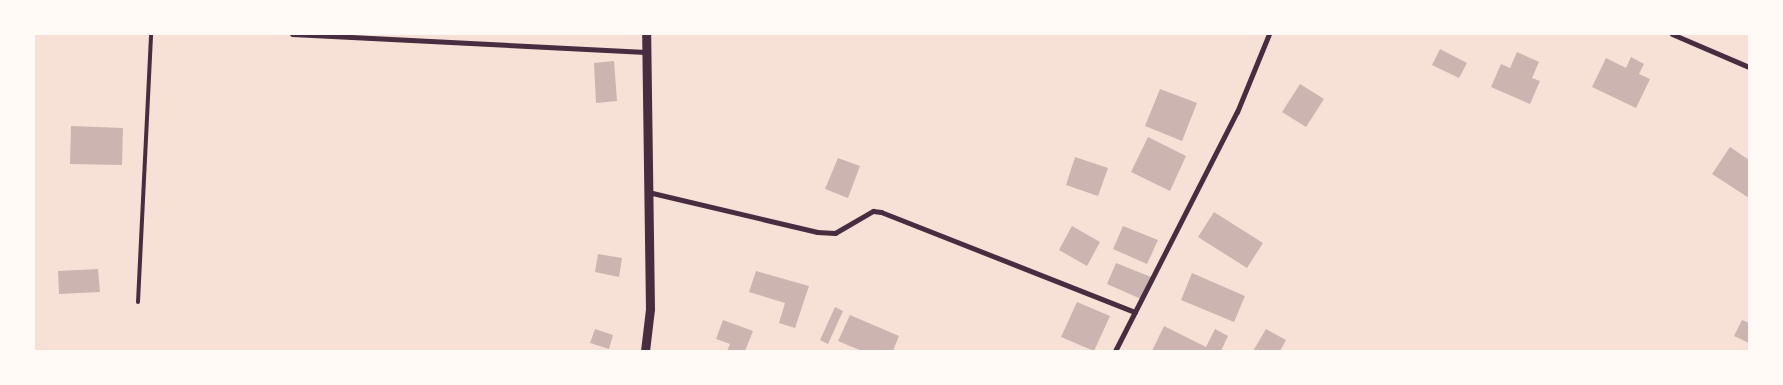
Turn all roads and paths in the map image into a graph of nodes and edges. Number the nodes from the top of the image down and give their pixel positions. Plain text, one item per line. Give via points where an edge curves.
1 (151, 34) edge
2 (292, 34) edge
3 (646, 34) edge
4 (1268, 34) edge
5 (1672, 34) edge
6 (647, 52) junction
7 (1749, 67) edge
8 (648, 192) junction
9 (138, 302) dead end
10 (1135, 312) junction
11 (645, 351) edge
12 (1115, 351) edge

1 - 9 lane
2 - 6 street
3 - 6 street
4 - 10 street via 1244,97
5 - 7 street
6 - 8 street
8 - 10 street via 817,232 836,233 873,211 882,212
8 - 11 street via 650,309
10 - 12 street

